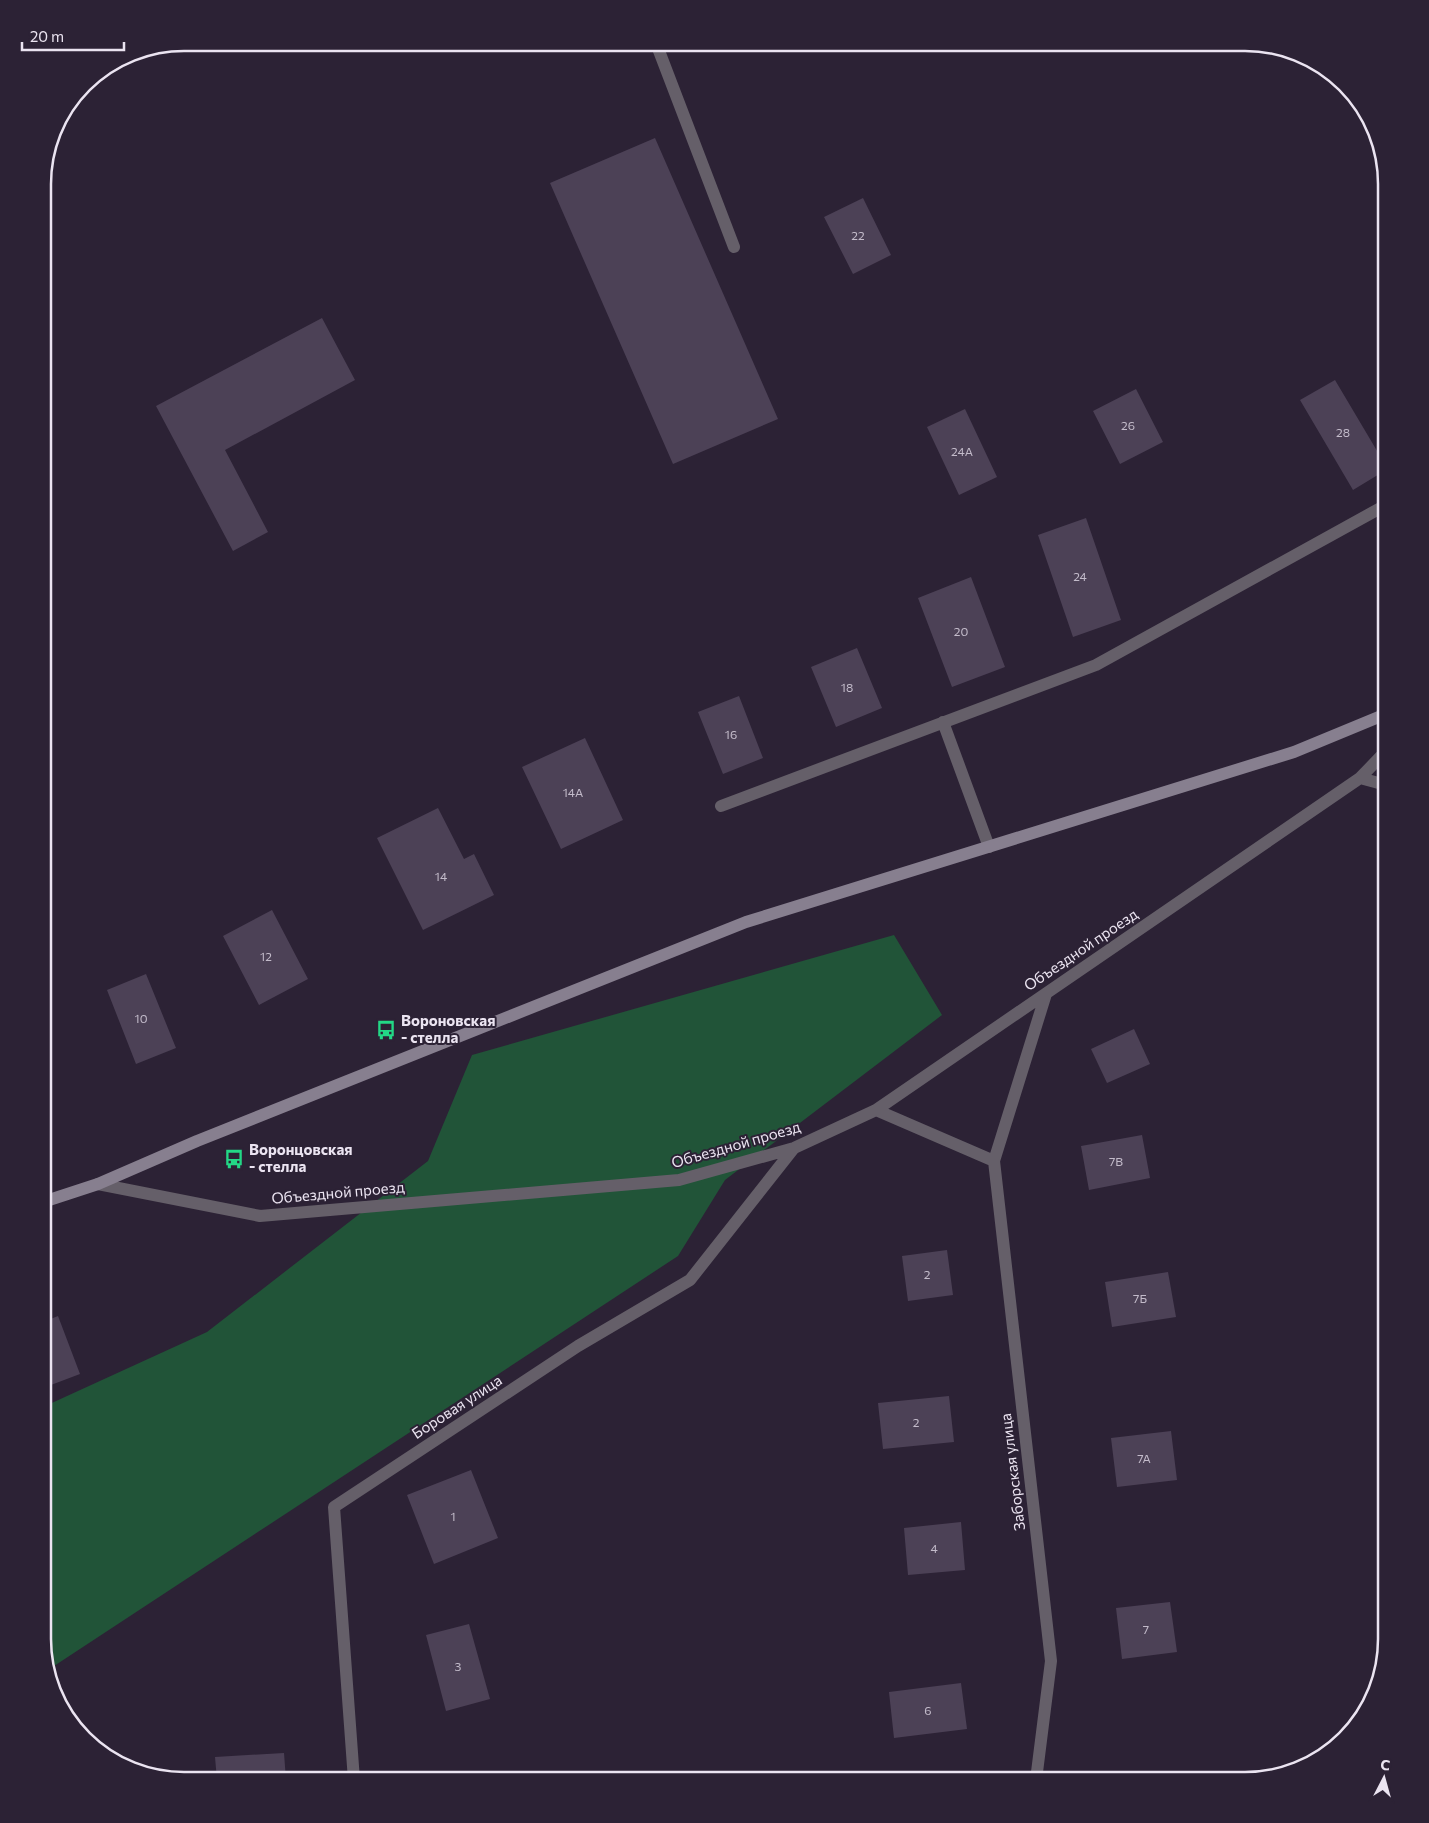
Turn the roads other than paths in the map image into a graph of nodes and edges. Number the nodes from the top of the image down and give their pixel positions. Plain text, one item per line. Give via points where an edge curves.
1 (659, 52) edge
2 (734, 247) dead end
3 (1378, 509) edge
4 (1378, 717) edge
5 (943, 722) junction
6 (1378, 760) edge
7 (1360, 778) junction
8 (1378, 783) edge
9 (721, 806) dead end
10 (989, 847) junction
11 (1046, 994) junction
12 (876, 1110) junction
13 (794, 1148) junction
14 (994, 1160) junction
15 (98, 1184) junction
16 (51, 1199) edge
17 (353, 1772) edge
18 (1037, 1772) edge

1 - 2 street
3 - 5 street via 1096,665
4 - 10 main road via 1294,752
5 - 9 street
5 - 10 street
6 - 7 street, Объездной проезд
7 - 8 street
7 - 11 street, Объездной проезд
10 - 15 main road via 746,922 197,1141
11 - 12 street, Объездной проезд
11 - 14 street
12 - 13 street, Объездной проезд
12 - 14 street
13 - 15 street, Объездной проезд via 678,1180 260,1216
13 - 17 street, Боровая улица via 690,1280 578,1346 334,1507
14 - 18 street, Заборская улица via 1051,1661
15 - 16 main road

